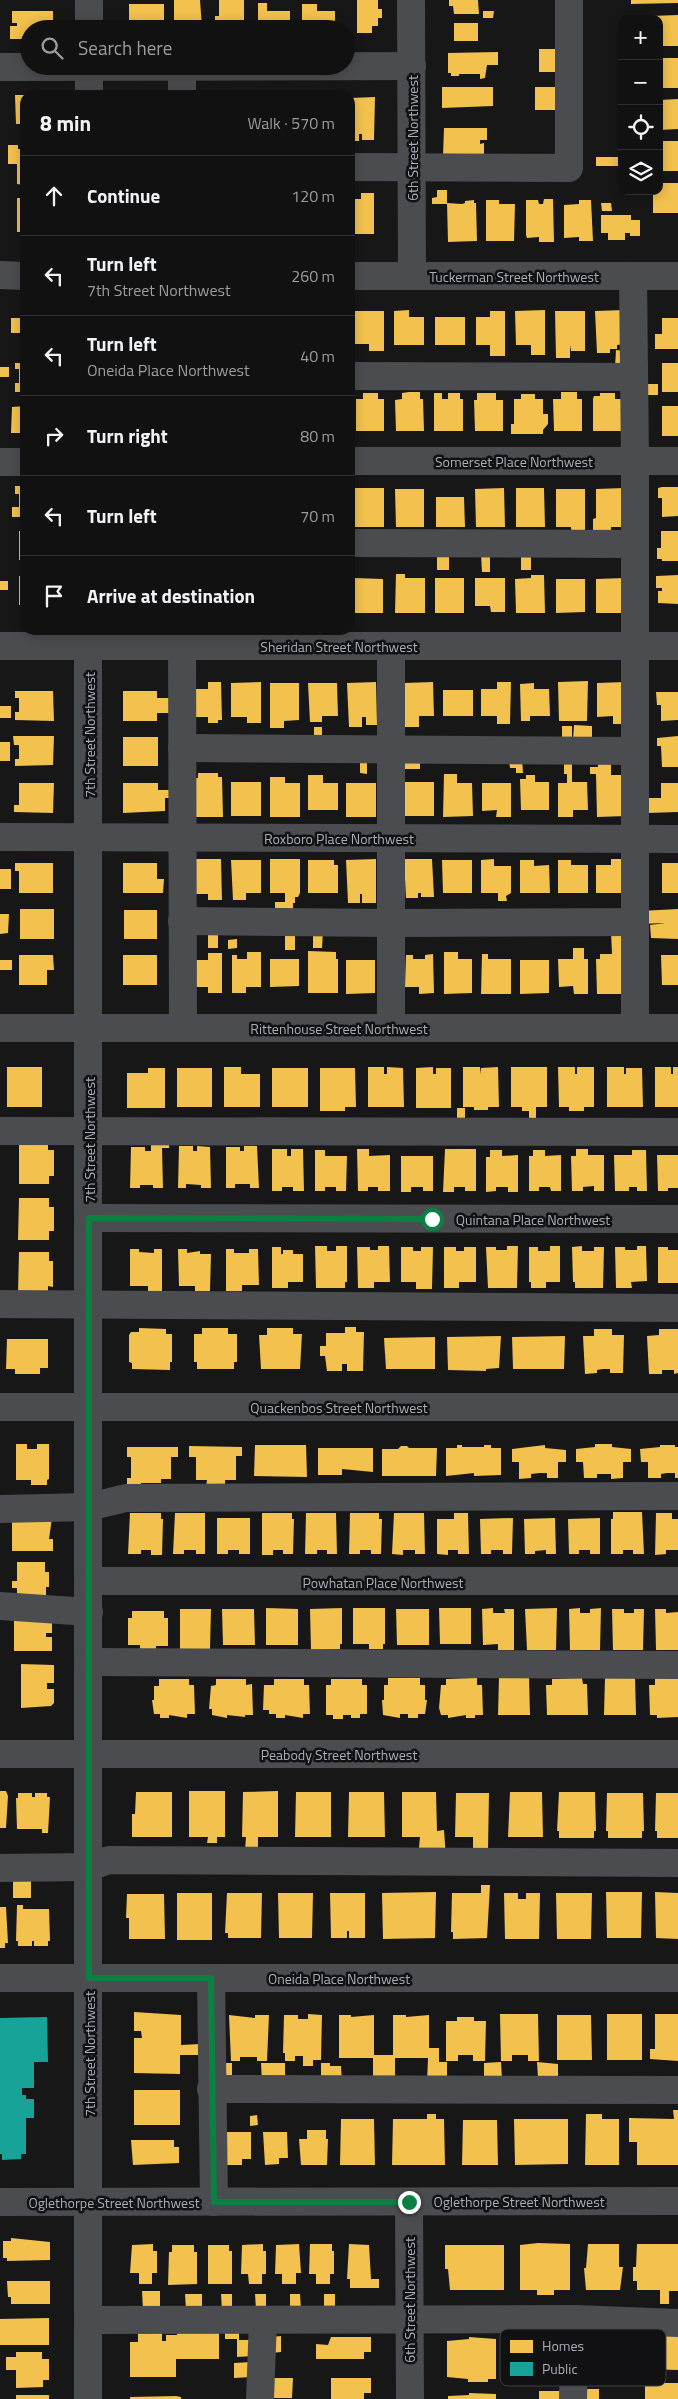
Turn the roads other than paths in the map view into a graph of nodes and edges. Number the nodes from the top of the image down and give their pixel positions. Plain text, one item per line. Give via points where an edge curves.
1 (89, 0) edge
2 (412, 0) edge
3 (569, 0) edge
4 (89, 20) edge
5 (355, 66) edge
6 (412, 66) junction
7 (0, 67) edge
8 (20, 67) edge
9 (89, 75) edge
10 (182, 75) edge
11 (89, 90) edge
12 (182, 90) edge
13 (355, 167) edge
14 (412, 167) junction
15 (412, 275) junction
16 (0, 276) edge
17 (20, 276) edge
18 (355, 276) edge
19 (633, 276) junction
20 (678, 276) edge
21 (355, 376) edge
22 (634, 377) junction
23 (355, 461) edge
24 (635, 461) junction
25 (678, 461) edge
26 (0, 462) edge
27 (20, 462) edge
28 (355, 543) edge
29 (634, 544) junction
30 (88, 638) edge
31 (182, 638) edge
32 (0, 646) edge
33 (391, 646) junction
34 (634, 646) junction
35 (678, 646) edge
36 (182, 748) junction
37 (392, 748) junction
38 (634, 751) junction
39 (0, 837) edge
40 (89, 838) junction
41 (182, 838) junction
42 (392, 838) junction
43 (634, 838) junction
44 (678, 838) edge
45 (182, 920) junction
46 (635, 922) junction
47 (392, 924) junction
48 (0, 1028) edge
49 (89, 1028) junction
50 (183, 1028) junction
51 (391, 1028) junction
52 (635, 1028) junction
53 (678, 1028) edge
54 (0, 1131) edge
55 (88, 1132) junction
56 (678, 1132) edge
57 (89, 1218) junction
58 (678, 1219) edge
59 (0, 1304) edge
60 (89, 1305) junction
61 (678, 1308) edge
62 (0, 1407) edge
63 (88, 1407) junction
64 (678, 1407) edge
65 (678, 1496) edge
66 (89, 1507) junction
67 (0, 1509) edge
68 (89, 1581) junction
69 (678, 1581) edge
70 (0, 1606) edge
71 (89, 1612) junction
72 (89, 1662) junction
73 (678, 1665) edge
74 (0, 1754) edge
75 (89, 1754) junction
76 (678, 1754) edge
77 (678, 1863) edge
78 (0, 1868) edge
79 (89, 1868) junction
80 (0, 1978) edge
81 (89, 1978) junction
82 (211, 1978) junction
83 (678, 1978) edge
84 (211, 2089) junction
85 (678, 2090) edge
86 (678, 2201) edge
87 (0, 2202) edge
88 (89, 2202) junction
89 (214, 2202) junction
90 (409, 2202) junction
91 (575, 2319) junction
92 (88, 2320) junction
93 (263, 2320) junction
94 (409, 2320) junction
95 (678, 2323) edge
96 (575, 2329) edge
97 (573, 2386) edge
98 (88, 2399) edge
99 (260, 2399) edge
100 (410, 2399) edge
101 (573, 2399) edge

1 - 4 street
2 - 6 street, 6th Street Northwest
3 - 14 street via 569,168
5 - 6 street
6 - 14 street, 6th Street Northwest
7 - 8 street
9 - 11 street
10 - 12 street
13 - 14 street
14 - 15 street, 6th Street Northwest
15 - 18 street, Tuckerman Street Northwest
15 - 19 street, Tuckerman Street Northwest
16 - 17 street
19 - 20 street, Tuckerman Street Northwest
19 - 22 street
21 - 22 street
22 - 24 street
23 - 24 street, Somerset Place Northwest
24 - 25 street, Somerset Place Northwest
24 - 29 street
26 - 27 street
28 - 29 street
29 - 34 street
30 - 31 street, Sheridan Street Northwest
30 - 32 street, Sheridan Street Northwest
30 - 40 street, 7th Street Northwest
31 - 33 street, Sheridan Street Northwest
31 - 36 street
33 - 34 street, Sheridan Street Northwest
33 - 37 street
34 - 35 street, Sheridan Street Northwest
34 - 38 street
36 - 37 street
36 - 41 street
37 - 38 street
37 - 42 street
38 - 43 street
39 - 40 street, Roxboro Place Northwest
40 - 41 street, Roxboro Place Northwest
40 - 49 street, 7th Street Northwest
41 - 42 street, Roxboro Place Northwest
41 - 45 street
42 - 43 street, Roxboro Place Northwest
42 - 47 street
43 - 44 street, Roxboro Place Northwest
43 - 46 street
45 - 47 street
45 - 50 street
46 - 47 street
46 - 52 street
47 - 51 street
48 - 49 street, Rittenhouse Street Northwest
49 - 50 street, Rittenhouse Street Northwest
49 - 55 street, 7th Street Northwest
50 - 51 street, Rittenhouse Street Northwest
51 - 52 street, Rittenhouse Street Northwest
52 - 53 street, Rittenhouse Street Northwest
54 - 55 street
55 - 56 street
55 - 57 street, 7th Street Northwest
57 - 58 street, Quintana Place Northwest
57 - 60 street, 7th Street Northwest
59 - 60 street
60 - 61 street
60 - 63 street, 7th Street Northwest
62 - 63 street, Quackenbos Street Northwest
63 - 64 street, Quackenbos Street Northwest
63 - 66 street, 7th Street Northwest
65 - 66 street via 126,1498
66 - 67 street
66 - 68 street, 7th Street Northwest
68 - 69 street, Powhatan Place Northwest
68 - 71 street, 7th Street Northwest
70 - 71 street
71 - 72 street, 7th Street Northwest
72 - 73 street
72 - 75 street, 7th Street Northwest
74 - 75 street, Peabody Street Northwest
75 - 76 street, Peabody Street Northwest
75 - 79 street, 7th Street Northwest
77 - 79 street via 109,1860
78 - 79 street
79 - 81 street, 7th Street Northwest
80 - 81 street, Oneida Place Northwest
81 - 82 street, Oneida Place Northwest
81 - 88 street, 7th Street Northwest
82 - 83 street, Oneida Place Northwest
82 - 84 street
84 - 85 street
84 - 89 street
86 - 90 street, Oglethorpe Street Northwest
87 - 88 street, Oglethorpe Street Northwest
88 - 89 street, Oglethorpe Street Northwest
88 - 92 street, 7th Street Northwest
89 - 90 street, Oglethorpe Street Northwest
90 - 94 street, 6th Street Northwest
91 - 94 street
91 - 95 street
91 - 96 street
92 - 93 street
92 - 98 street, 7th Street Northwest
93 - 94 street
93 - 99 street
94 - 100 street, 6th Street Northwest
97 - 101 street

